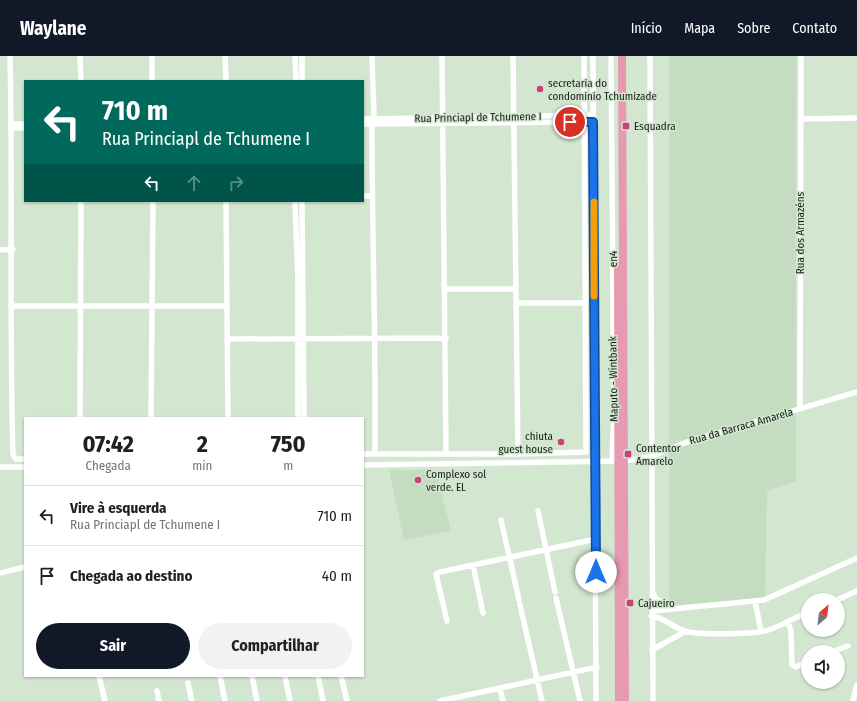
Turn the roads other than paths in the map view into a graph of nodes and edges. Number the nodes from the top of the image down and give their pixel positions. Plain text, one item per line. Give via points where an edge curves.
1 (10, 56) edge
2 (80, 56) edge
3 (152, 56) edge
4 (225, 56) edge
5 (295, 56) edge
6 (302, 56) edge
7 (372, 56) edge
8 (442, 56) edge
9 (513, 56) edge
10 (584, 56) edge
11 (593, 56) edge
12 (611, 56) edge
13 (617, 56) edge
14 (622, 56) edge
15 (650, 56) edge
16 (801, 56) edge
17 (81, 80) edge
18 (152, 80) edge
19 (226, 80) edge
20 (296, 80) edge
21 (302, 80) edge
22 (585, 115) junction
23 (593, 115) junction
24 (857, 118) edge
25 (364, 119) edge
26 (801, 119) junction
27 (513, 120) junction
28 (372, 121) junction
29 (443, 121) junction
30 (585, 122) junction
31 (593, 122) junction
32 (24, 124) edge
33 (364, 124) edge
34 (11, 126) junction
35 (24, 128) edge
36 (364, 196) edge
37 (372, 196) junction
38 (81, 202) edge
39 (153, 202) edge
40 (226, 202) edge
41 (295, 202) edge
42 (302, 202) edge
43 (13, 249) junction
44 (0, 250) edge
45 (446, 289) junction
46 (516, 289) junction
47 (516, 303) junction
48 (585, 303) junction
49 (12, 306) junction
50 (80, 306) junction
51 (227, 306) junction
52 (152, 307) junction
53 (376, 338) junction
54 (446, 338) junction
55 (227, 339) junction
56 (300, 339) junction
57 (857, 392) edge
58 (800, 409) junction
59 (80, 417) edge
60 (151, 417) edge
61 (228, 417) edge
62 (298, 417) edge
63 (304, 417) edge
64 (364, 454) edge
65 (375, 454) junction
66 (446, 454) junction
67 (518, 454) junction
68 (653, 456) junction
69 (24, 458) edge
70 (618, 461) junction
71 (595, 462) junction
72 (364, 465) edge
73 (0, 467) edge
74 (24, 467) edge
75 (538, 511) dead end
76 (501, 520) dead end
77 (596, 539) junction
78 (545, 549) junction
79 (510, 557) junction
80 (857, 558) edge
81 (473, 565) junction
82 (24, 567) edge
83 (0, 573) edge
84 (652, 589) junction
85 (857, 591) edge
86 (845, 596) edge
87 (755, 600) junction
88 (672, 608) junction
89 (484, 613) dead end
90 (652, 614) junction
91 (801, 616) edge
92 (447, 621) dead end
93 (788, 622) junction
94 (686, 631) junction
95 (761, 631) junction
96 (848, 646) dead end
97 (845, 647) edge
98 (652, 650) junction
99 (801, 665) edge
100 (597, 667) junction
101 (573, 672) junction
102 (99, 677) edge
103 (220, 677) edge
104 (252, 677) edge
105 (285, 677) edge
106 (318, 677) edge
107 (341, 677) edge
108 (537, 681) junction
109 (188, 683) dead end
110 (857, 685) edge
111 (500, 689) junction
112 (157, 691) dead end
113 (464, 698) edge
114 (105, 701) edge
115 (159, 701) edge
116 (192, 701) edge
117 (225, 701) edge
118 (257, 701) edge
119 (290, 701) edge
120 (323, 701) edge
121 (347, 701) edge
122 (440, 701) edge
123 (503, 701) edge
124 (542, 701) edge
125 (580, 701) edge
126 (596, 701) edge
127 (619, 701) edge
128 (626, 701) edge
129 (653, 701) edge
130 (853, 701) edge

1 - 34 street
2 - 17 street
3 - 18 street
4 - 19 street
5 - 20 street
6 - 21 street
7 - 28 street
8 - 29 street
9 - 27 street
10 - 22 street
11 - 23 street
12 - 70 street, en4 via 614,415
13 - 70 highway, Maputo - Wintbank
14 - 70 highway, Maputo - Wintbank
15 - 68 street
16 - 26 street, Rua dos Armazéns
22 - 23 street, Rua Princiapl de Tchumene I
22 - 27 street, Rua Princiapl de Tchumene I
22 - 30 street
23 - 31 street
24 - 26 street
25 - 28 street, Rua Princiapl de Tchumene I
26 - 58 street, Rua dos Armazéns
27 - 29 street, Rua Princiapl de Tchumene I
27 - 30 street, Rua Princiapl de Tchumene I
27 - 46 street
28 - 29 street, Rua Princiapl de Tchumene I
28 - 33 street, Rua Princiapl de Tchumene I
28 - 37 street
29 - 45 street
30 - 31 street, Rua Princiapl de Tchumene I
30 - 48 street
31 - 71 street
32 - 34 street
34 - 35 street
34 - 43 street
36 - 37 street
37 - 53 street
38 - 50 street
39 - 52 street
40 - 51 street
41 - 56 street
42 - 56 street
43 - 44 street
43 - 49 street
45 - 46 street
45 - 54 street
46 - 47 street
47 - 48 street
47 - 67 street
48 - 67 street via 586,452
49 - 50 street
49 - 69 street via 13,456 16,459
50 - 52 street
50 - 59 street
51 - 52 street
51 - 55 street
52 - 60 street
53 - 54 street
53 - 56 street
53 - 65 street
54 - 66 street
55 - 56 street
55 - 61 street
56 - 62 street
56 - 63 street
57 - 58 street, Rua da Barraca Amarela
58 - 68 street, Rua da Barraca Amarela via 684,443
64 - 65 street
65 - 66 street
66 - 67 street
68 - 70 street, Rua da Barraca Amarela
68 - 84 street
70 - 71 street, Rua da Barraca Amarela
70 - 127 highway, Maputo - Wintbank
70 - 128 highway, Maputo - Wintbank
71 - 72 street, Rua da Barraca Amarela
71 - 77 street
73 - 74 street
75 - 78 street
76 - 79 street
77 - 78 street
77 - 100 street
78 - 79 street
78 - 101 street
79 - 81 street
79 - 108 street
80 - 87 street via 775,595
81 - 89 street
81 - 92 street via 436,574
82 - 83 street
84 - 88 street via 656,599
84 - 90 street
85 - 86 street
87 - 88 street
87 - 95 street
88 - 90 street
90 - 94 street
90 - 98 street
91 - 93 street
93 - 95 street
93 - 99 street via 791,631 792,665 796,667
94 - 95 street
94 - 98 street
96 - 97 street
98 - 129 street
100 - 101 street
100 - 126 street
101 - 108 street
101 - 125 street
102 - 114 street
103 - 117 street
104 - 118 street
105 - 119 street
106 - 120 street
107 - 121 street
108 - 111 street
108 - 124 street
109 - 116 street
110 - 130 street
111 - 113 street
111 - 123 street
112 - 115 street
113 - 122 street

